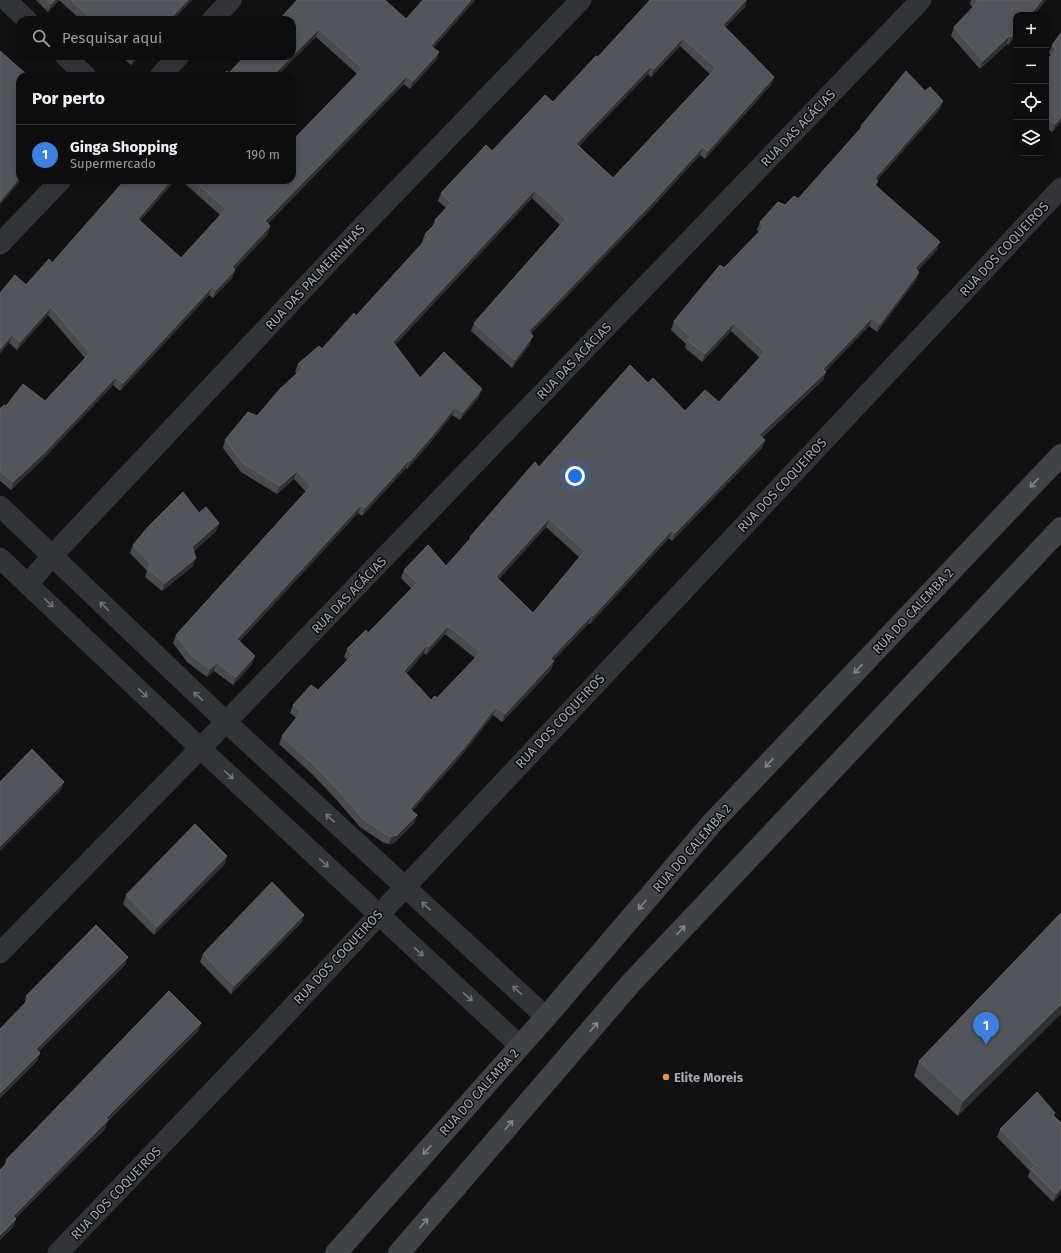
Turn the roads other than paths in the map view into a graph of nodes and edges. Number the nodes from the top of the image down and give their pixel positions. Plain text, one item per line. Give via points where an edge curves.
1 (6, 0) edge
2 (231, 0) edge
3 (581, 0) edge
4 (915, 2) edge
5 (23, 16) edge
6 (216, 16) edge
7 (69, 60) edge
8 (175, 60) edge
9 (82, 72) edge
10 (164, 72) edge
11 (58, 184) edge
12 (1061, 188) edge
13 (0, 244) edge
14 (1061, 455) edge
15 (0, 506) edge
16 (1061, 528) edge
17 (52, 556) junction
18 (0, 558) edge
19 (28, 584) junction
20 (226, 722) junction
21 (200, 748) junction
22 (405, 886) junction
23 (378, 914) junction
24 (0, 953) edge
25 (546, 1017) junction
26 (520, 1046) junction
27 (58, 1253) edge
28 (336, 1253) edge
29 (398, 1253) edge

1 - 5 street
2 - 6 street
3 - 17 street, RUA DAS PALMEIRINHAS via 360,229
4 - 20 street, RUA DAS ACÁCIAS
7 - 9 street
8 - 10 street
11 - 13 street
12 - 22 street, RUA DOS COQUEIROS
14 -> 25 main road, RUA DO CALEMBA 2 via 713,822
15 - 17 street
29 -> 16 main road via 631,984
17 - 19 street, RUA DAS PALMEIRINHAS
20 -> 17 street
18 - 19 street
19 -> 21 street
20 - 21 street, RUA DAS ACÁCIAS
22 -> 20 street
21 -> 23 street
21 - 24 street, RUA DAS ACÁCIAS
22 - 23 street, RUA DOS COQUEIROS
25 -> 22 street
23 -> 26 street
23 - 27 street, RUA DOS COQUEIROS
25 - 26 main road, RUA DO CALEMBA 2
26 -> 28 main road, RUA DO CALEMBA 2

